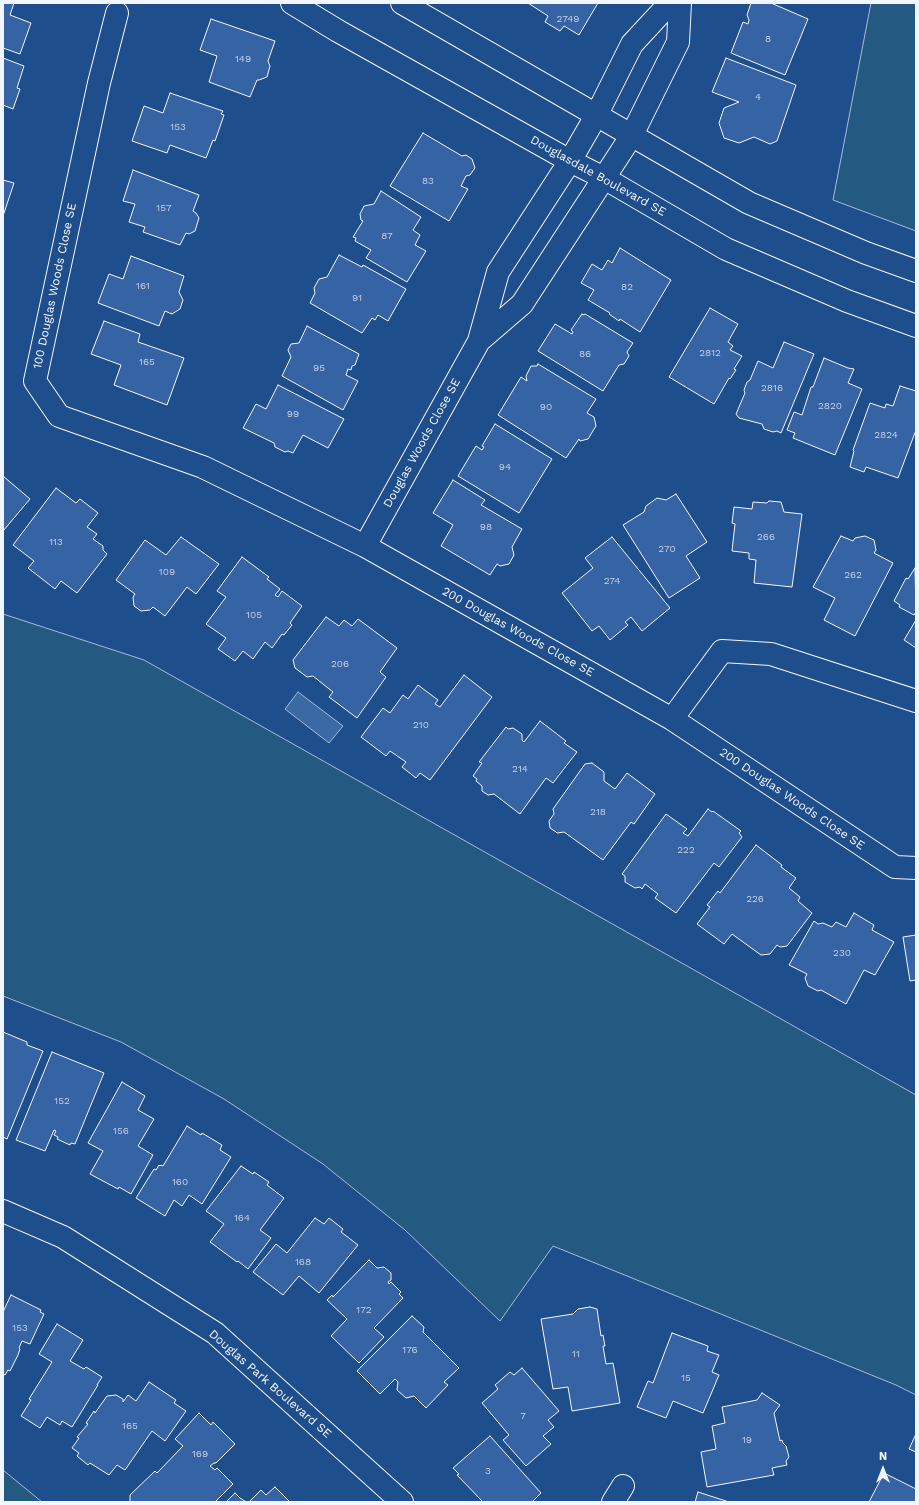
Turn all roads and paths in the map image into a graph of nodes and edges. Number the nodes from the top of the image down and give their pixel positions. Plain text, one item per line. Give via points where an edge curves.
1 (292, 3) edge
2 (402, 3) edge
3 (670, 3) edge
4 (680, 3) edge
5 (117, 13) dead end
6 (596, 116) junction
7 (632, 135) junction
8 (570, 161) junction
9 (604, 178) junction
10 (916, 271) edge
11 (916, 326) edge
12 (479, 340) junction
13 (364, 546) junction
14 (916, 701) edge
15 (672, 719) junction
16 (916, 868) edge
17 (3, 1211) edge
18 (402, 1502) edge

1 - 8 street, Douglasdale Boulevard SE
2 - 6 street
3 - 6 street, Douglas Woods Close SE via 632,44
4 - 7 street, Douglas Woods Close SE via 678,42
5 - 13 street, 100 Douglas Woods Close SE via 97,91 35,381 59,416 203,467
6 - 7 street
6 - 8 street, Douglas Woods Close SE
7 - 9 street, Douglas Woods Close SE
7 - 10 street via 749,203 866,253
8 - 9 street, Douglasdale Boulevard SE
8 - 12 street, Douglas Woods Close SE via 498,272
9 - 11 street, Douglasdale Boulevard SE via 726,249 847,301
9 - 12 street, Douglas Woods Close SE via 522,304
12 - 13 street, Douglas Woods Close SE
13 - 15 street, 200 Douglas Woods Close SE
14 - 15 street via 771,654 722,650
15 - 16 street, 200 Douglas Woods Close SE via 895,867
17 - 18 street, Douglas Park Boulevard SE via 63,1237 215,1333

